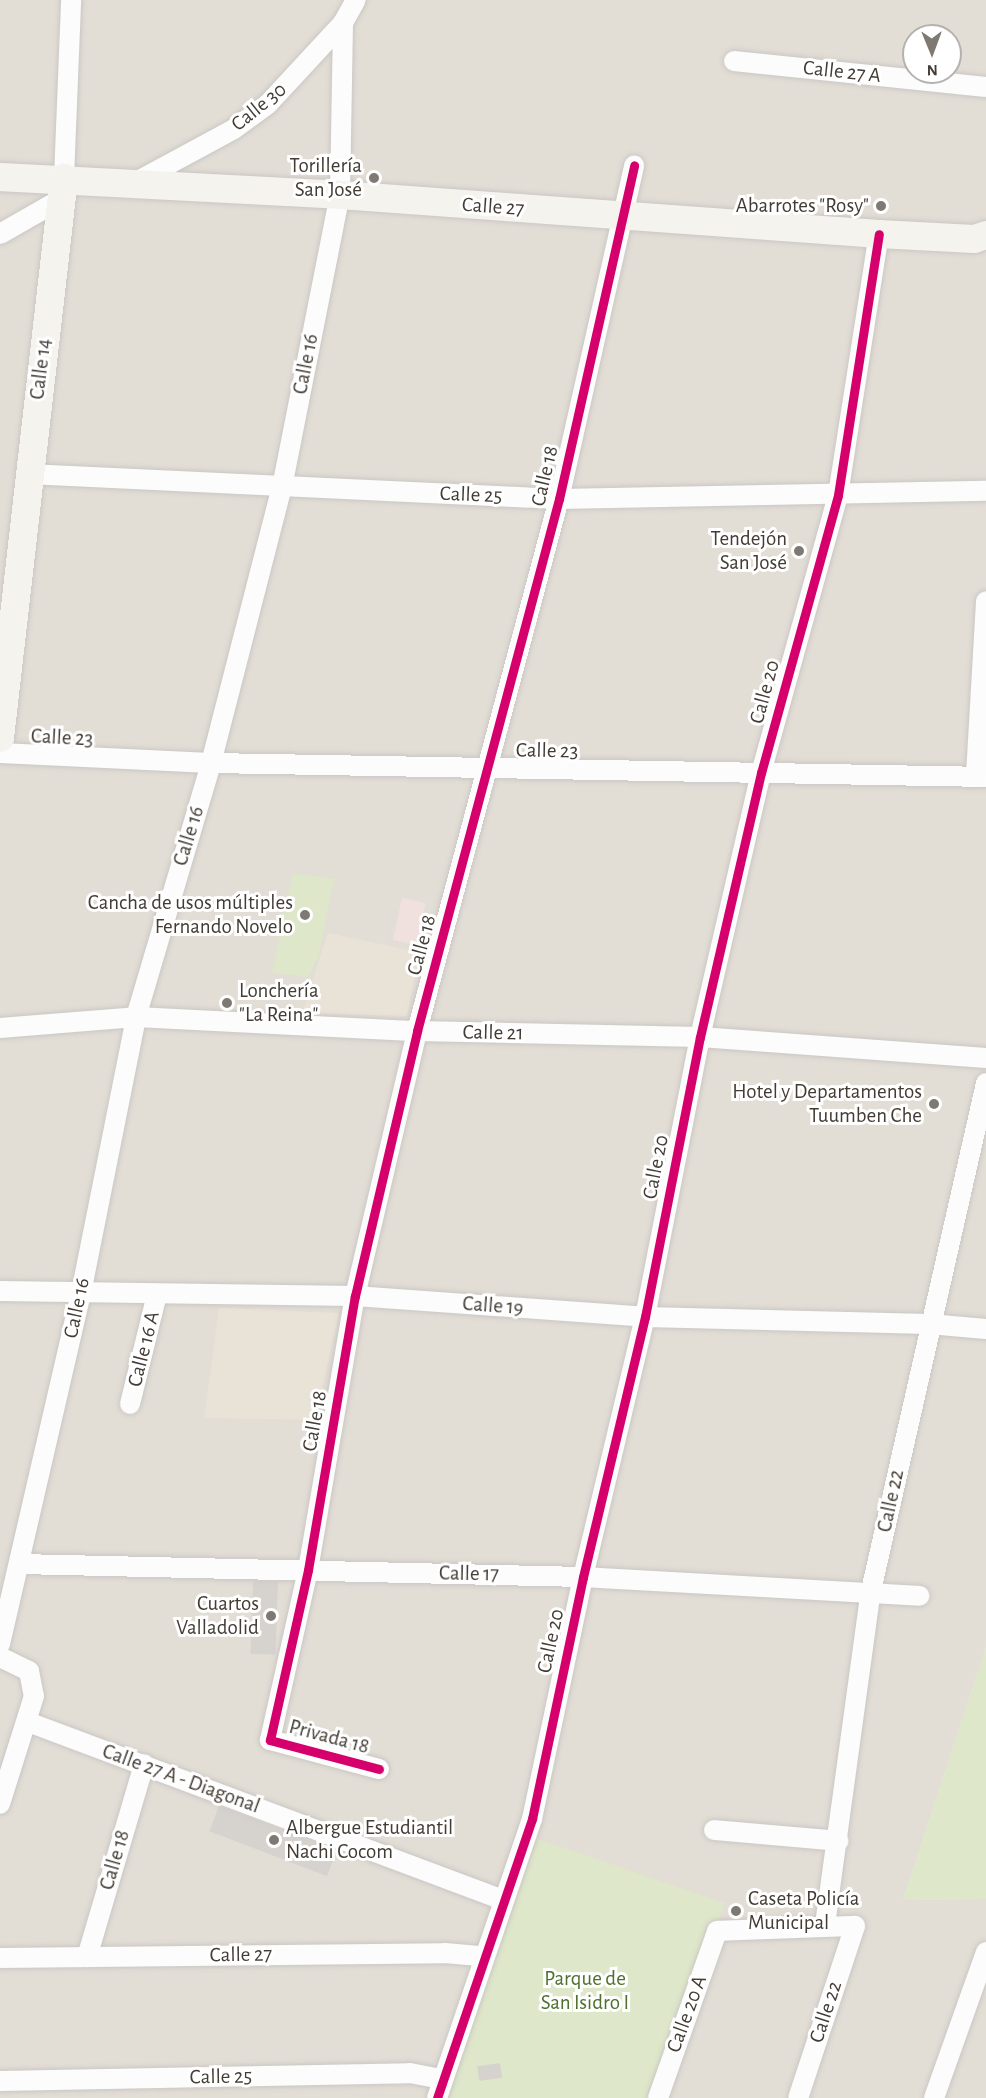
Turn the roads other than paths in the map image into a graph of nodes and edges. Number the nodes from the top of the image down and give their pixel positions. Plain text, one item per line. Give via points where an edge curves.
1 (71, 0) edge
2 (352, 2) edge
3 (343, 23) junction
4 (734, 61) dead end
5 (986, 87) edge
6 (634, 165) dead end
7 (0, 177) edge
8 (136, 182) junction
9 (62, 188) junction
10 (340, 195) junction
11 (621, 216) junction
12 (0, 234) edge
13 (879, 234) junction
14 (986, 235) edge
15 (28, 474) junction
16 (282, 487) junction
17 (986, 491) edge
18 (838, 495) junction
19 (559, 499) junction
20 (986, 601) edge
21 (0, 738) edge
22 (0, 753) edge
23 (211, 763) junction
24 (489, 767) junction
25 (761, 773) junction
26 (981, 776) edge
27 (136, 1017) junction
28 (0, 1028) edge
29 (417, 1031) junction
30 (700, 1036) junction
31 (986, 1058) edge
32 (986, 1083) edge
33 (0, 1291) edge
34 (81, 1293) junction
35 (157, 1294) junction
36 (355, 1296) junction
37 (645, 1317) junction
38 (929, 1323) junction
39 (986, 1329) edge
40 (130, 1404) dead end
41 (19, 1564) junction
42 (308, 1570) junction
43 (583, 1577) junction
44 (870, 1595) junction
45 (919, 1596) dead end
46 (0, 1644) edge
47 (0, 1657) edge
48 (28, 1722) junction
49 (270, 1740) joint
50 (144, 1764) junction
51 (379, 1769) dead end
52 (0, 1804) edge
53 (714, 1830) dead end
54 (838, 1841) junction
55 (503, 1900) junction
56 (825, 1925) junction
57 (986, 1952) edge
58 (87, 1956) junction
59 (482, 1956) junction
60 (0, 1958) edge
61 (442, 2079) junction
62 (0, 2081) edge
63 (437, 2098) edge
64 (657, 2098) edge
65 (798, 2098) edge
66 (934, 2098) edge

1 - 9 street, Calle 14
2 - 3 street, Calle 30
3 - 8 street, Calle 30 via 268,104 234,129
3 - 10 street, Calle 16
4 - 5 street, Calle 27 A
6 - 11 street, Calle 18
7 - 9 main road, Calle 27
8 - 9 main road, Calle 27
8 - 10 main road, Calle 27
9 - 12 street
9 - 15 main road, Calle 14
10 - 11 main road, Calle 27
10 - 16 street, Calle 16
11 - 13 main road, Calle 27
11 - 19 street, Calle 18
13 - 14 main road, Calle 27 via 974,239
13 - 18 street, Calle 20
15 - 16 street, Calle 25
15 - 21 main road, Calle 14
16 - 19 street, Calle 25
16 - 23 street, Calle 16
17 - 18 street, Calle 25
18 - 19 street, Calle 25
18 - 25 street, Calle 20
19 - 24 street, Calle 18
20 - 26 street
22 - 23 street, Calle 23
23 - 24 street, Calle 23
23 - 27 street, Calle 16
24 - 25 street, Calle 23
24 - 29 street, Calle 18
25 - 26 street, Calle 23
25 - 30 street, Calle 20
27 - 28 street, Calle 21
27 - 29 street, Calle 21
27 - 34 street, Calle 16
29 - 30 street, Calle 21
29 - 36 street, Calle 18
30 - 31 street, Calle 21
30 - 37 street, Calle 20
32 - 38 street, Calle 22
33 - 34 street, Calle 19
34 - 35 street, Calle 19
34 - 41 street, Calle 16
35 - 36 street, Calle 19
35 - 40 street, Calle 16 A
36 - 37 street, Calle 19
36 - 42 street, Calle 18
37 - 38 street, Calle 19
37 - 43 street, Calle 20
38 - 39 street, Calle 19
38 - 44 street, Calle 22
41 - 42 street, Calle 17
41 - 46 street, Calle 16
42 - 43 street, Calle 17
42 - 49 street, Calle 18
43 - 44 street, Calle 17
43 - 55 street, Calle 20 via 532,1819
44 - 45 street, Calle 17
44 - 54 street, Calle 22
47 - 48 street via 29,1671 34,1696
48 - 50 street, Calle 27 A - Diagonal
48 - 52 street
49 - 51 street, Privada 18
50 - 55 street, Calle 27 A - Diagonal
50 - 58 street, Calle 18
53 - 54 street
54 - 56 street, Calle 22
55 - 59 street, Calle 20
56 - 64 street, Calle 20 A via 717,1931
56 - 65 street, Calle 22 via 855,1926
57 - 66 street
58 - 59 street, Calle 27
58 - 60 street, Calle 27
59 - 61 street, Calle 20
61 - 62 street, Calle 25 via 410,2073
61 - 63 street, Calle 20

